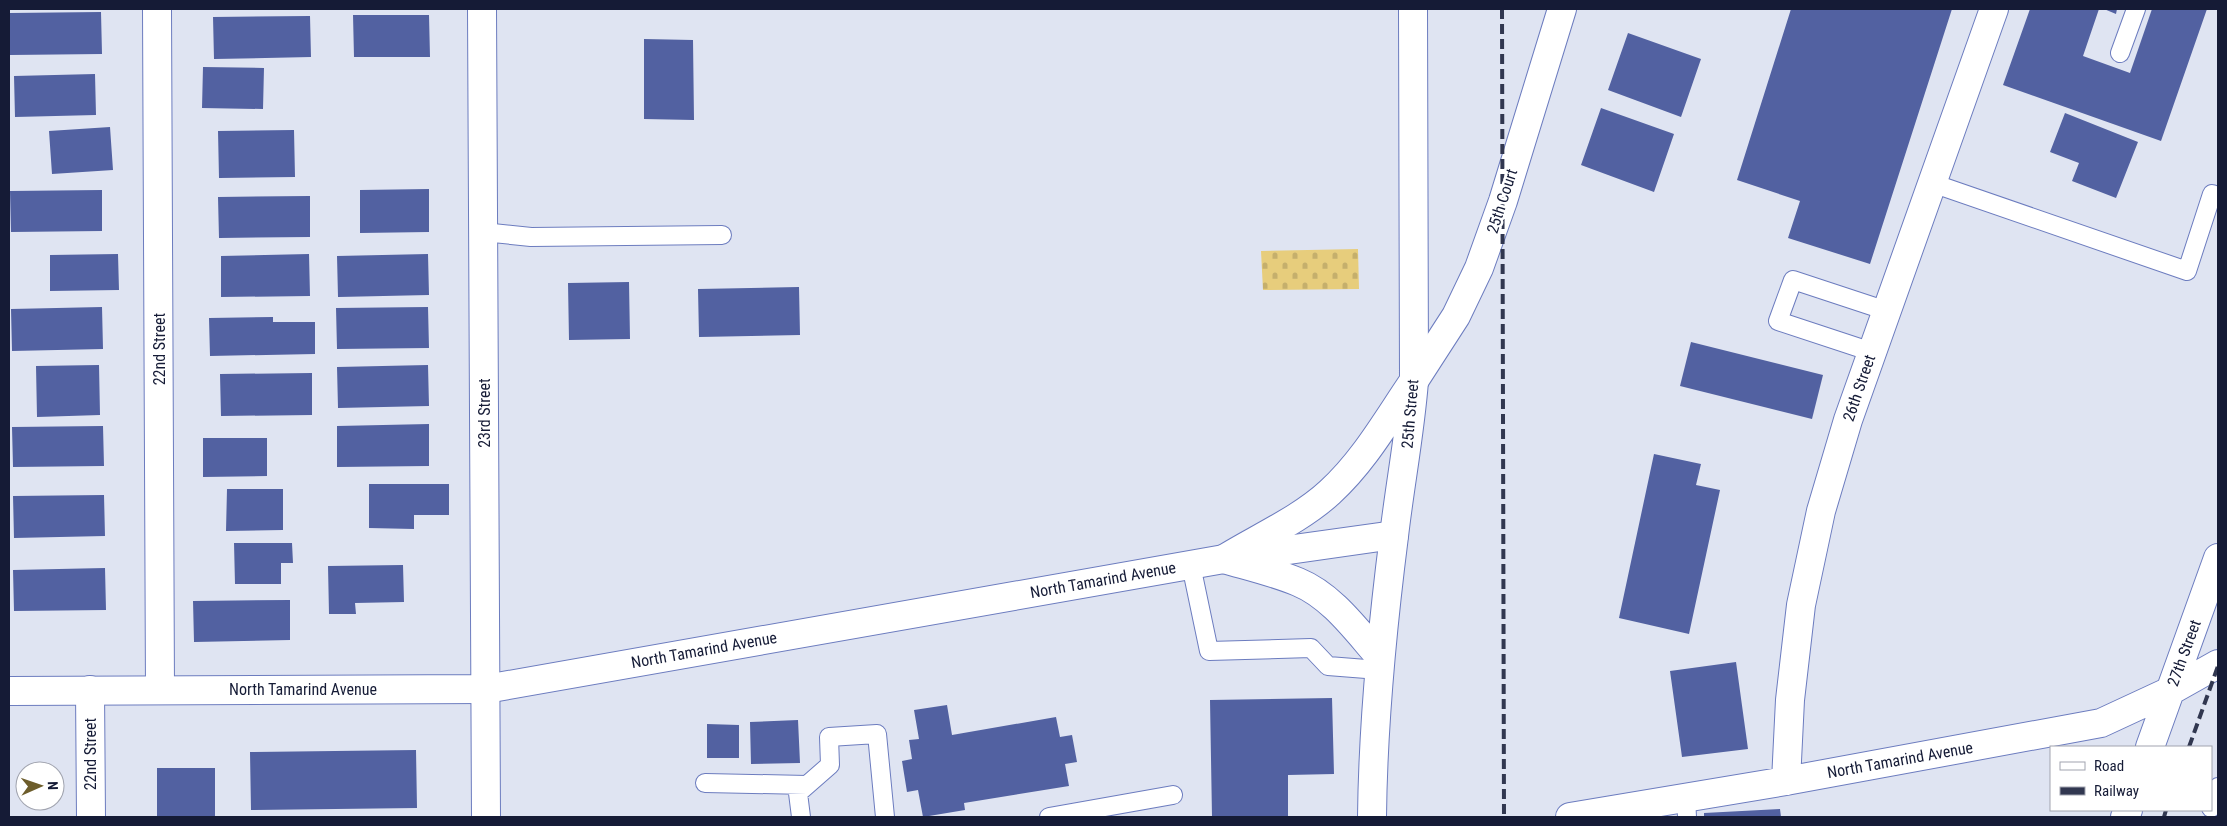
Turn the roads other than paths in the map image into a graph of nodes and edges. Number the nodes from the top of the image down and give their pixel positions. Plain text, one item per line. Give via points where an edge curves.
1 (157, 9) edge
2 (482, 9) edge
3 (1413, 9) edge
4 (1562, 9) edge
5 (1994, 9) edge
6 (2136, 9) edge
7 (2120, 54) dead end
8 (1932, 183) junction
9 (2218, 196) edge
10 (483, 232) junction
11 (722, 235) dead end
12 (1887, 311) junction
13 (1872, 352) junction
14 (1414, 381) junction
15 (1394, 535) junction
16 (2218, 558) edge
17 (1224, 559) junction
18 (1191, 565) junction
19 (1379, 663) junction
20 (2218, 664) edge
21 (486, 689) junction
22 (90, 690) junction
23 (160, 690) junction
24 (9, 691) edge
25 (2170, 691) junction
26 (2150, 746) edge
27 (1786, 781) junction
28 (705, 783) dead end
29 (807, 784) junction
30 (2218, 787) edge
31 (1173, 795) dead end
32 (2212, 804) edge
33 (1686, 808) edge
34 (91, 817) edge
35 (486, 817) edge
36 (801, 817) edge
37 (885, 817) edge
38 (1049, 817) edge
39 (1372, 817) edge
40 (1570, 817) edge

1 - 23 street, 22nd Street
2 - 10 street, 23rd Street
3 - 14 street, 25th Street
4 - 14 street, 25th Court via 1478,268 1456,316
5 - 8 street, 26th Street
6 - 7 lane
8 - 9 lane via 2187,271 2212,194
8 - 12 street, 26th Street
10 - 11 lane via 530,237
10 - 21 street, 23rd Street
12 - 13 street, 26th Street
12 - 13 lane via 1793,280 1778,321
13 - 27 street, 26th Street via 1821,511 1803,596 1790,700
14 - 15 street, 25th Street
14 - 17 street, 25th Court via 1351,471 1330,493
15 - 17 street, North Tamarind Avenue
15 - 19 street, 25th Street
16 - 25 street, 27th Street
17 - 18 street, North Tamarind Avenue
17 - 19 street via 1298,582 1316,592 1345,618
18 - 19 lane via 1209,651 1311,648 1328,666
18 - 21 street, North Tamarind Avenue
19 - 39 street, 25th Street
20 - 25 street, North Tamarind Avenue
21 - 23 street, North Tamarind Avenue
21 - 35 street, 23rd Street
22 - 23 street, North Tamarind Avenue
22 - 24 street, North Tamarind Avenue
22 - 34 street, 22nd Street
25 - 26 street, 27th Street
25 - 27 street, North Tamarind Avenue via 2101,723
27 - 33 street, North Tamarind Avenue
28 - 29 lane
29 - 36 lane via 798,793
29 - 37 lane via 830,765 828,737 877,734
30 - 32 lane
31 - 38 lane
33 - 40 street, North Tamarind Avenue

